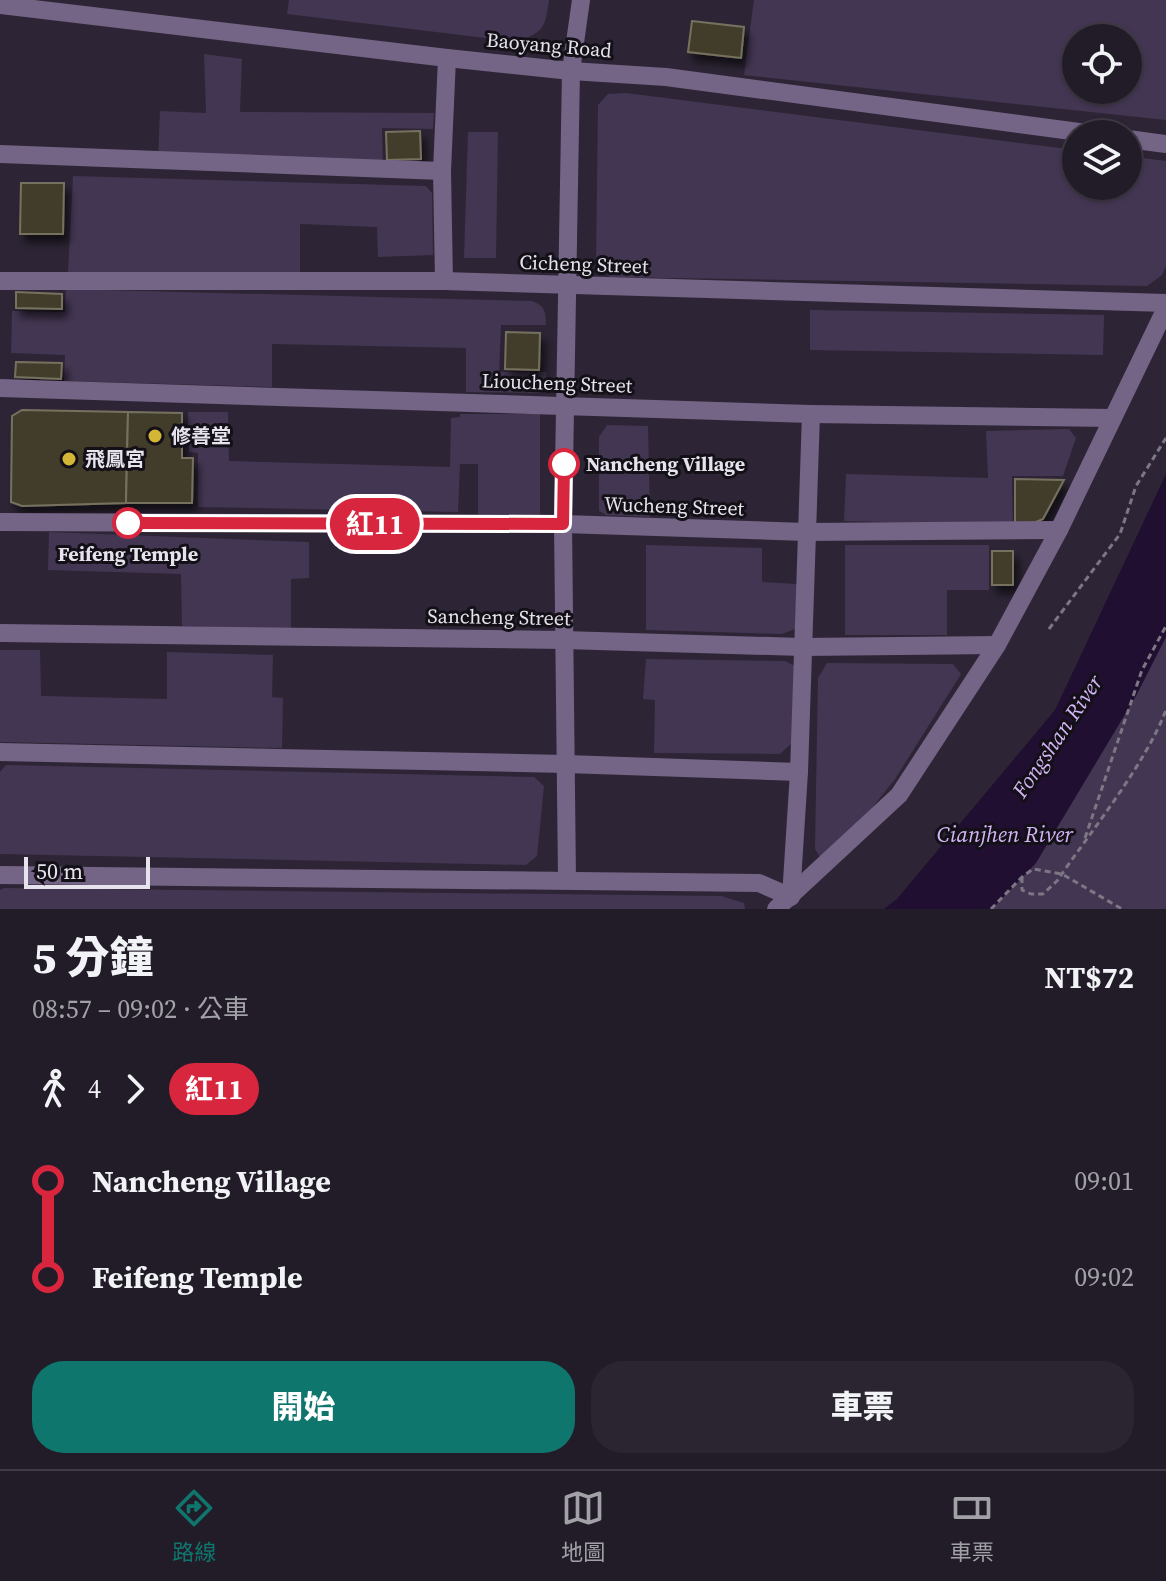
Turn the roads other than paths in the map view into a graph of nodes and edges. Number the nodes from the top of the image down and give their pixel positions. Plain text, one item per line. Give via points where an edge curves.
1 (581, 0) edge
2 (0, 5) edge
3 (447, 58) junction
4 (571, 71) junction
5 (1062, 130) edge
6 (1142, 141) edge
7 (1166, 144) edge
8 (0, 154) edge
9 (442, 171) junction
10 (0, 281) edge
11 (444, 281) junction
12 (567, 287) junction
13 (1166, 305) edge
14 (0, 388) edge
15 (565, 404) junction
16 (811, 414) junction
17 (1112, 418) junction
18 (0, 522) edge
19 (563, 524) junction
20 (1059, 530) junction
21 (806, 532) junction
22 (0, 633) edge
23 (564, 640) junction
24 (997, 645) junction
25 (802, 647) junction
26 (0, 752) edge
27 (566, 764) junction
28 (799, 772) junction
29 (0, 875) edge
30 (567, 879) junction
31 (791, 897) junction
32 (776, 909) edge

1 - 4 street
2 - 3 street, Baoyang Road
3 - 4 street, Baoyang Road
3 - 9 street
4 - 5 street, Baoyang Road via 666,77
4 - 12 street
6 - 7 street
8 - 9 street
9 - 11 street
10 - 11 street, Cicheng Street
11 - 12 street, Cicheng Street
12 - 13 street, Cicheng Street
12 - 15 street
13 - 17 street
14 - 15 street, Lioucheng Street
15 - 16 street, Lioucheng Street
15 - 19 street
16 - 17 street, Lioucheng Street
16 - 21 street
17 - 20 street
18 - 19 street, Wucheng Street
19 - 21 street, Wucheng Street
19 - 23 street
20 - 21 street, Wucheng Street
20 - 24 street
21 - 25 street
22 - 23 street, Sancheng Street
23 - 25 street, Sancheng Street
23 - 27 street
24 - 25 street, Sancheng Street
24 - 31 street via 899,795
25 - 28 street
26 - 27 street
27 - 28 street
27 - 30 street
28 - 31 street
29 - 30 street
30 - 31 street via 759,883
31 - 32 street

